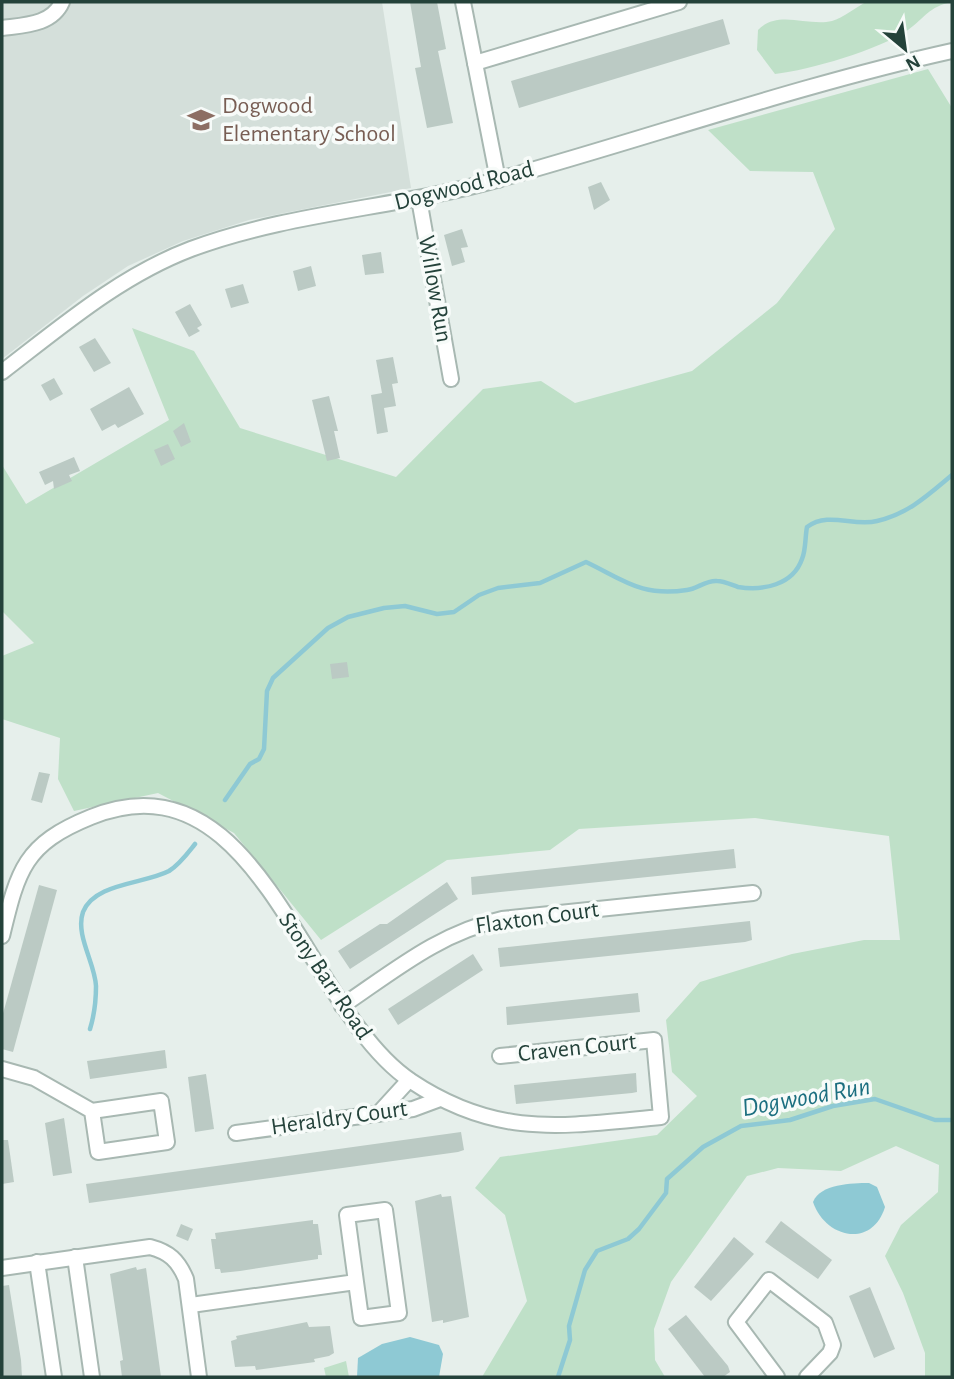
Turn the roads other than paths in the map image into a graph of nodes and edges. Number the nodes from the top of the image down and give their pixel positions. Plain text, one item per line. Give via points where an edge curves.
1 (62, 2) edge
2 (463, 2) edge
3 (679, 2) edge
4 (2, 29) edge
5 (952, 51) edge
6 (475, 63) junction
7 (498, 180) junction
8 (419, 199) junction
9 (2, 372) edge
10 (451, 379) dead end
11 (753, 893) dead end
12 (4, 914) edge
13 (2, 936) edge
14 (342, 1006) junction
15 (654, 1040) joint
16 (500, 1056) dead end
17 (2, 1069) edge
18 (409, 1080) junction
19 (440, 1099) junction
20 (92, 1111) junction
21 (378, 1114) junction
22 (236, 1133) dead end
23 (75, 1257) junction
24 (37, 1262) junction
25 (2, 1268) edge
26 (356, 1282) junction
27 (191, 1305) junction
28 (54, 1377) edge
29 (92, 1377) edge
30 (199, 1377) edge
31 (777, 1377) edge
32 (807, 1377) edge

1 - 4 street via 46,19
2 - 6 street
3 - 6 street
5 - 7 street, Dogwood Road
6 - 7 street
7 - 8 street, Dogwood Road
8 - 9 street, Dogwood Road via 266,227 189,250 110,290
8 - 10 street, Willow Run
11 - 14 street, Flaxton Court via 478,924 439,941
12 - 13 street, Stony Barr Road
12 - 14 street, Stony Barr Road via 27,860 49,838 97,814 153,806 177,809 214,828 245,859
14 - 18 street, Stony Barr Road via 376,1049
15 - 16 street, Craven Court
15 - 19 street, Stony Barr Road via 661,1117 559,1127 524,1125 493,1120
17 - 20 street via 34,1078
18 - 19 street, Stony Barr Road
18 - 21 street
19 - 21 street, Heraldry Court
20 - 20 street via 161,1101 167,1142 98,1152
21 - 22 street, Heraldry Court
23 - 24 street
23 - 27 street via 150,1247 164,1250 181,1266
23 - 29 street
24 - 25 street
24 - 28 street
26 - 26 street via 361,1318 399,1313 385,1210 347,1215
26 - 27 street
27 - 30 street
31 - 32 street via 736,1322 769,1280 825,1323 834,1345

